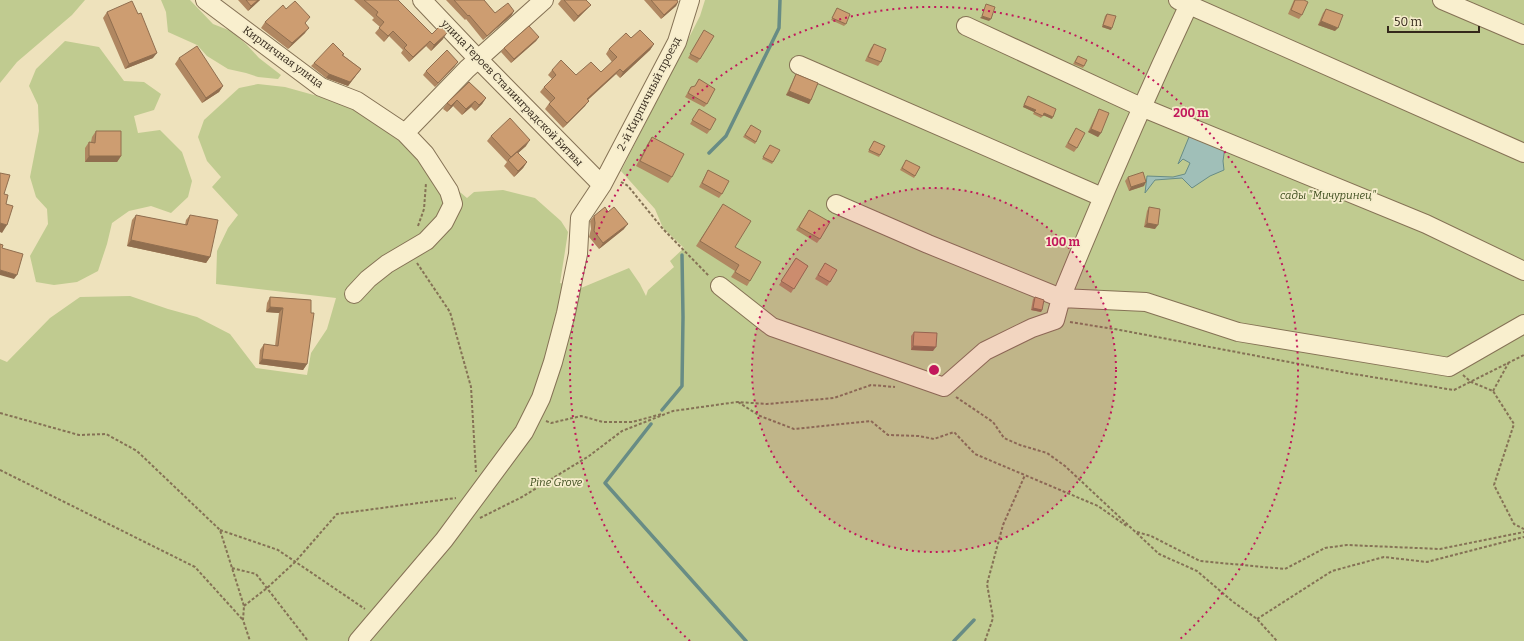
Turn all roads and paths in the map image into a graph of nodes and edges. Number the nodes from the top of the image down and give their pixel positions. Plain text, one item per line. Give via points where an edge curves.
1 (205, 0) edge
2 (422, 0) edge
3 (544, 0) edge
4 (1442, 0) edge
5 (687, 2) edge
6 (1186, 2) edge
7 (966, 26) dead end
8 (1524, 35) edge
9 (478, 60) junction
10 (798, 65) dead end
11 (1141, 107) junction
12 (405, 133) junction
13 (1524, 154) edge
14 (608, 181) junction
15 (426, 183) dead end
16 (1102, 197) junction
17 (836, 204) dead end
18 (410, 251) junction
19 (1524, 272) edge
20 (720, 286) joint
21 (354, 294) dead end
22 (1062, 298) junction
23 (1055, 320) junction
24 (1524, 324) edge
25 (1524, 355) edge
26 (1509, 362) junction
27 (1452, 365) junction
28 (1471, 382) junction
29 (899, 387) dead end
30 (944, 387) junction
31 (1493, 391) junction
32 (737, 402) junction
33 (673, 411) junction
34 (0, 414) edge
35 (546, 421) dead end
36 (0, 470) edge
37 (476, 473) dead end
38 (1025, 475) junction
39 (477, 495) junction
40 (477, 520) dead end
41 (220, 530) junction
42 (1524, 530) edge
43 (1135, 532) junction
44 (1524, 537) edge
45 (295, 562) junction
46 (232, 568) junction
47 (267, 588) junction
48 (244, 606) junction
49 (378, 618) junction
50 (1257, 619) junction
51 (243, 620) junction
52 (250, 641) edge
53 (308, 641) edge
54 (358, 641) edge
55 (985, 641) edge
56 (1277, 641) edge

1 - 12 street, Кирпичная улица via 321,87 357,101
2 - 9 street, улица Героев Сталинградской Битвы
3 - 9 street
4 - 8 street
5 - 14 street, 2-й Кирпичный проезд via 677,42
6 - 11 street
6 - 13 street
7 - 11 street
9 - 12 street
9 - 14 street, улица Героев Сталинградской Битвы
10 - 16 street
11 - 16 street
11 - 19 street via 1426,224
12 - 18 street, Кирпичная улица via 425,154 449,191 453,204 444,222 426,241
14 - 20 path via 628,186 686,254
14 - 39 street, 2-й Кирпичный проезд via 580,218 578,254 566,313 541,398 524,432
15 - 18 path via 424,209
16 - 22 street
17 - 22 street
18 - 21 street via 387,264
18 - 37 path via 450,312 472,387
20 - 30 street via 772,327
22 - 23 street
22 - 27 street via 1146,302 1238,332 1448,367
23 - 28 path via 1454,390
23 - 30 street via 985,351
24 - 27 street
25 - 26 path
26 - 28 path
26 - 31 path
27 - 28 path
28 - 31 path
29 - 32 path via 871,385 834,398 766,404
30 - 43 path via 993,422 1004,438 1047,452
31 - 42 path via 1514,424 1494,486 1514,524
32 - 33 path
32 - 38 path via 760,416 794,429 871,421 888,435 934,439 954,432 975,454
33 - 35 path via 632,422 603,422 581,416 551,423
33 - 40 path via 622,431 590,456 522,497
34 - 41 path via 79,435 106,434 137,451
36 - 51 path via 195,567
38 - 43 path via 1098,506
38 - 55 path via 1003,525 987,584 993,618
39 - 45 path via 337,514
39 - 49 street, 2-й Кирпичный проезд via 444,540
41 - 45 path via 278,550
41 - 46 path
42 - 43 path via 1440,549 1347,545 1326,548 1285,569 1200,561 1151,536
43 - 50 path via 1159,554 1197,571
44 - 50 path via 1428,562 1384,557 1332,571
45 - 47 path
45 - 49 path
46 - 47 path via 256,574
46 - 48 path
47 - 48 path
47 - 53 path
48 - 51 path
49 - 54 street, 2-й Кирпичный проезд
50 - 56 path
51 - 52 path

